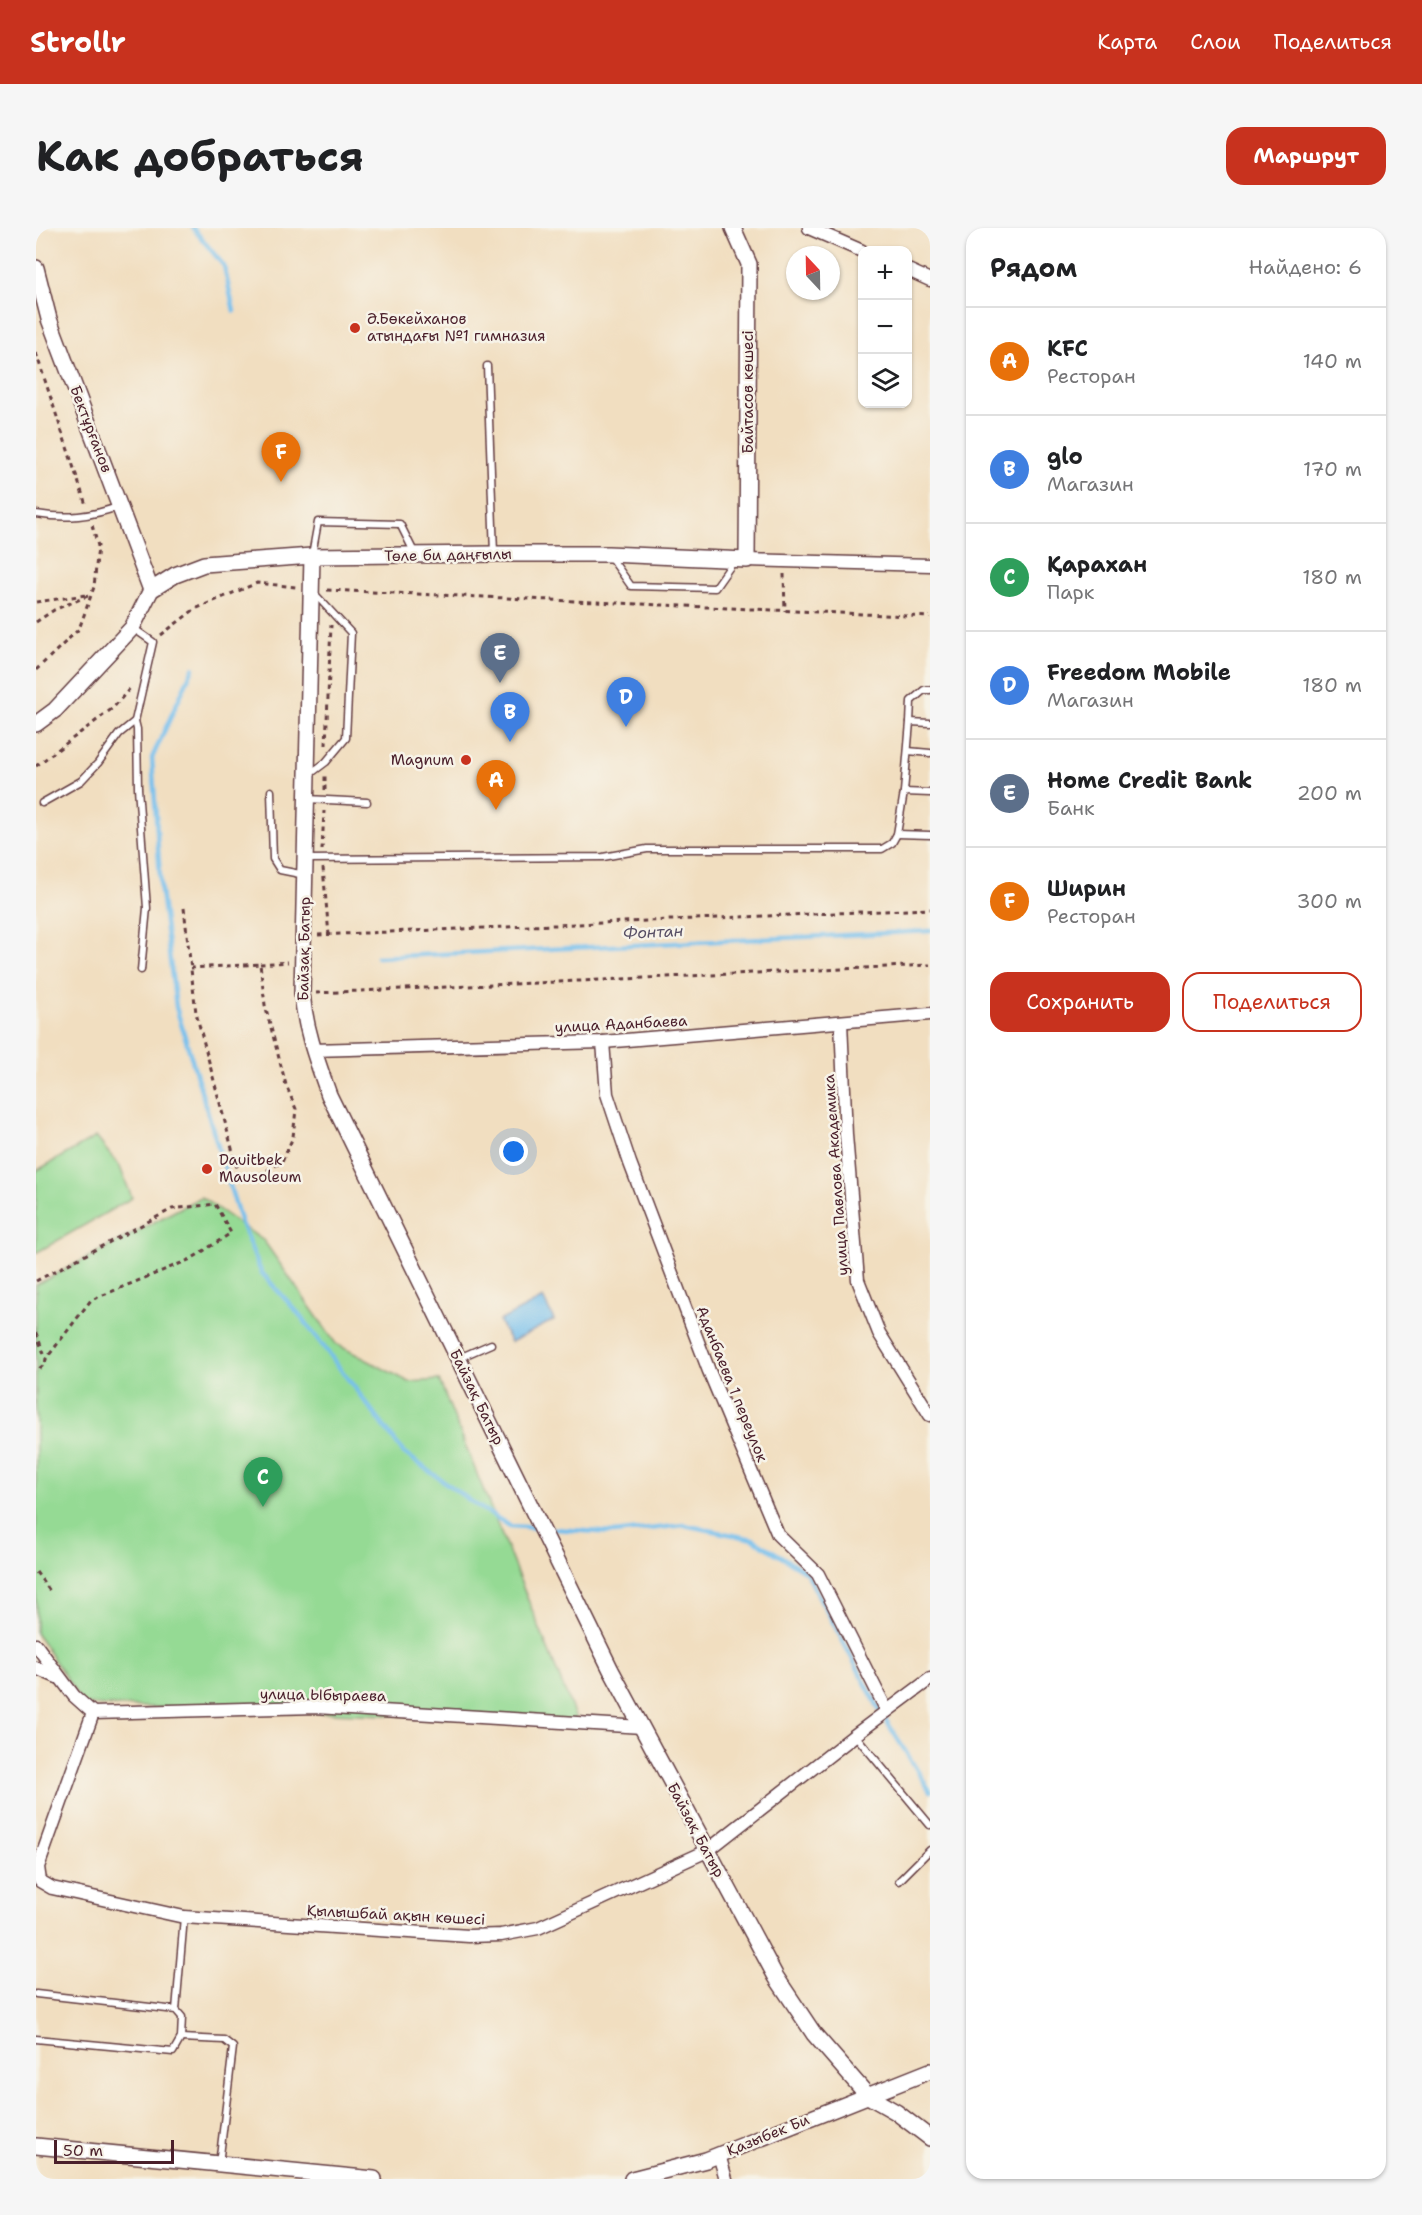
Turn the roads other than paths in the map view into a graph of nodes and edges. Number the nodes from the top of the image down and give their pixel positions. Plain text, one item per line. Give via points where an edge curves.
1 (733, 228) edge
2 (809, 228) edge
3 (858, 249) edge
4 (36, 268) edge
5 (912, 272) edge
6 (930, 280) edge
7 (43, 315) edge
8 (487, 366) dead end
9 (120, 505) junction
10 (36, 514) edge
11 (494, 554) junction
12 (415, 555) junction
13 (608, 555) junction
14 (312, 556) junction
15 (742, 560) junction
16 (930, 565) edge
17 (311, 589) junction
18 (151, 590) junction
19 (132, 628) junction
20 (930, 690) edge
21 (135, 721) junction
22 (910, 722) junction
23 (930, 723) edge
24 (36, 724) edge
25 (908, 751) junction
26 (930, 753) edge
27 (307, 776) junction
28 (271, 791) dead end
29 (904, 792) junction
30 (930, 793) edge
31 (307, 799) junction
32 (367, 802) dead end
33 (42, 803) dead end
34 (897, 834) junction
35 (930, 835) edge
36 (306, 867) junction
37 (141, 970) dead end
38 (930, 1014) edge
39 (841, 1022) junction
40 (603, 1042) junction
41 (313, 1050) junction
42 (491, 1344) dead end
43 (458, 1359) junction
44 (930, 1416) edge
45 (36, 1645) edge
46 (36, 1668) edge
47 (58, 1677) junction
48 (930, 1679) edge
49 (887, 1711) junction
50 (93, 1713) junction
51 (642, 1727) junction
52 (855, 1735) junction
53 (930, 1825) edge
54 (930, 1850) edge
55 (707, 1851) junction
56 (38, 1881) edge
57 (899, 1881) dead end
58 (184, 1917) junction
59 (36, 1994) edge
60 (176, 2010) junction
61 (181, 2038) junction
62 (36, 2039) edge
63 (930, 2071) edge
64 (868, 2096) junction
65 (930, 2139) edge
66 (36, 2146) edge
67 (719, 2155) junction
68 (219, 2164) junction
69 (374, 2179) edge
70 (632, 2179) edge
71 (726, 2179) edge

1 - 15 street, Байтасов көшесі via 749,264
2 - 3 street
4 - 7 street, Бектұрғанов
5 - 6 street
7 - 9 street, Бектұрғанов
8 - 11 lane
9 - 10 lane via 102,513 63,518
9 - 18 street, Бектұрғанов
11 - 12 street, Төле би даңғылы
11 - 13 street, Төле би даңғылы
12 - 14 street, Төле би даңғылы
12 - 14 lane via 399,524 318,522
13 - 15 street, Төле би даңғылы
13 - 15 lane via 631,585 643,586 715,588
14 - 17 street, Байзақ Батыр
14 - 18 street, Төле би даңғылы via 204,564
15 - 16 street, Төле би даңғылы
17 - 27 street, Байзақ Батыр
17 - 27 lane via 351,633 346,738 326,762
18 - 19 street
19 - 21 lane via 153,642
19 - 24 street via 55,710
20 - 22 lane via 924,690 911,701
21 - 33 lane via 119,734 81,781
21 - 37 lane via 147,908
22 - 23 lane
22 - 25 lane
25 - 26 lane
25 - 29 lane
27 - 31 street, Байзақ Батыр
28 - 36 lane via 273,859 280,870
29 - 30 lane
29 - 34 lane
31 - 32 lane
31 - 36 street, Байзақ Батыр
34 - 35 lane
34 - 36 lane via 882,849 647,849 603,856
36 - 41 street, Байзақ Батыр via 302,993
38 - 39 street, улица Аданбаева
39 - 40 street, улица Аданбаева
39 - 44 street, улица Павлова Академика via 858,1280 879,1334
40 - 41 street, улица Аданбаева
40 - 49 street, Аданбаева 1 переулок via 607,1094 630,1163 709,1371 773,1524 778,1535 818,1574
41 - 43 street, Байзақ Батыр via 329,1095
42 - 43 lane
43 - 51 street, Байзақ Батыр via 610,1670
45 - 47 street
46 - 47 street
47 - 50 street
48 - 49 street, Қылышбай ақын көшесі
49 - 52 street, Қылышбай ақын көшесі
50 - 51 street, улица Ыбыраева via 316,1707
50 - 56 street, Қылышбай ақын көшесі via 38,1867
51 - 55 street, Байзақ Батыр
52 - 53 lane
52 - 55 street, Қылышбай ақын көшесі
54 - 57 lane
55 - 58 street, Қылышбай ақын көшесі via 538,1928 501,1935
55 - 64 street, Байзақ Батыр via 776,1977 814,2034
56 - 58 street, Қылышбай ақын көшесі via 52,1888
58 - 60 lane
59 - 60 lane
60 - 61 lane via 182,2017
61 - 62 lane via 173,2052
61 - 68 lane via 224,2040 233,2047
63 - 64 street, Қазыбек Би
64 - 65 street, Байзақ Батыр
64 - 67 street, Қазыбек Би
66 - 68 street
67 - 70 street, Қазыбек Би
67 - 71 street
68 - 69 street

